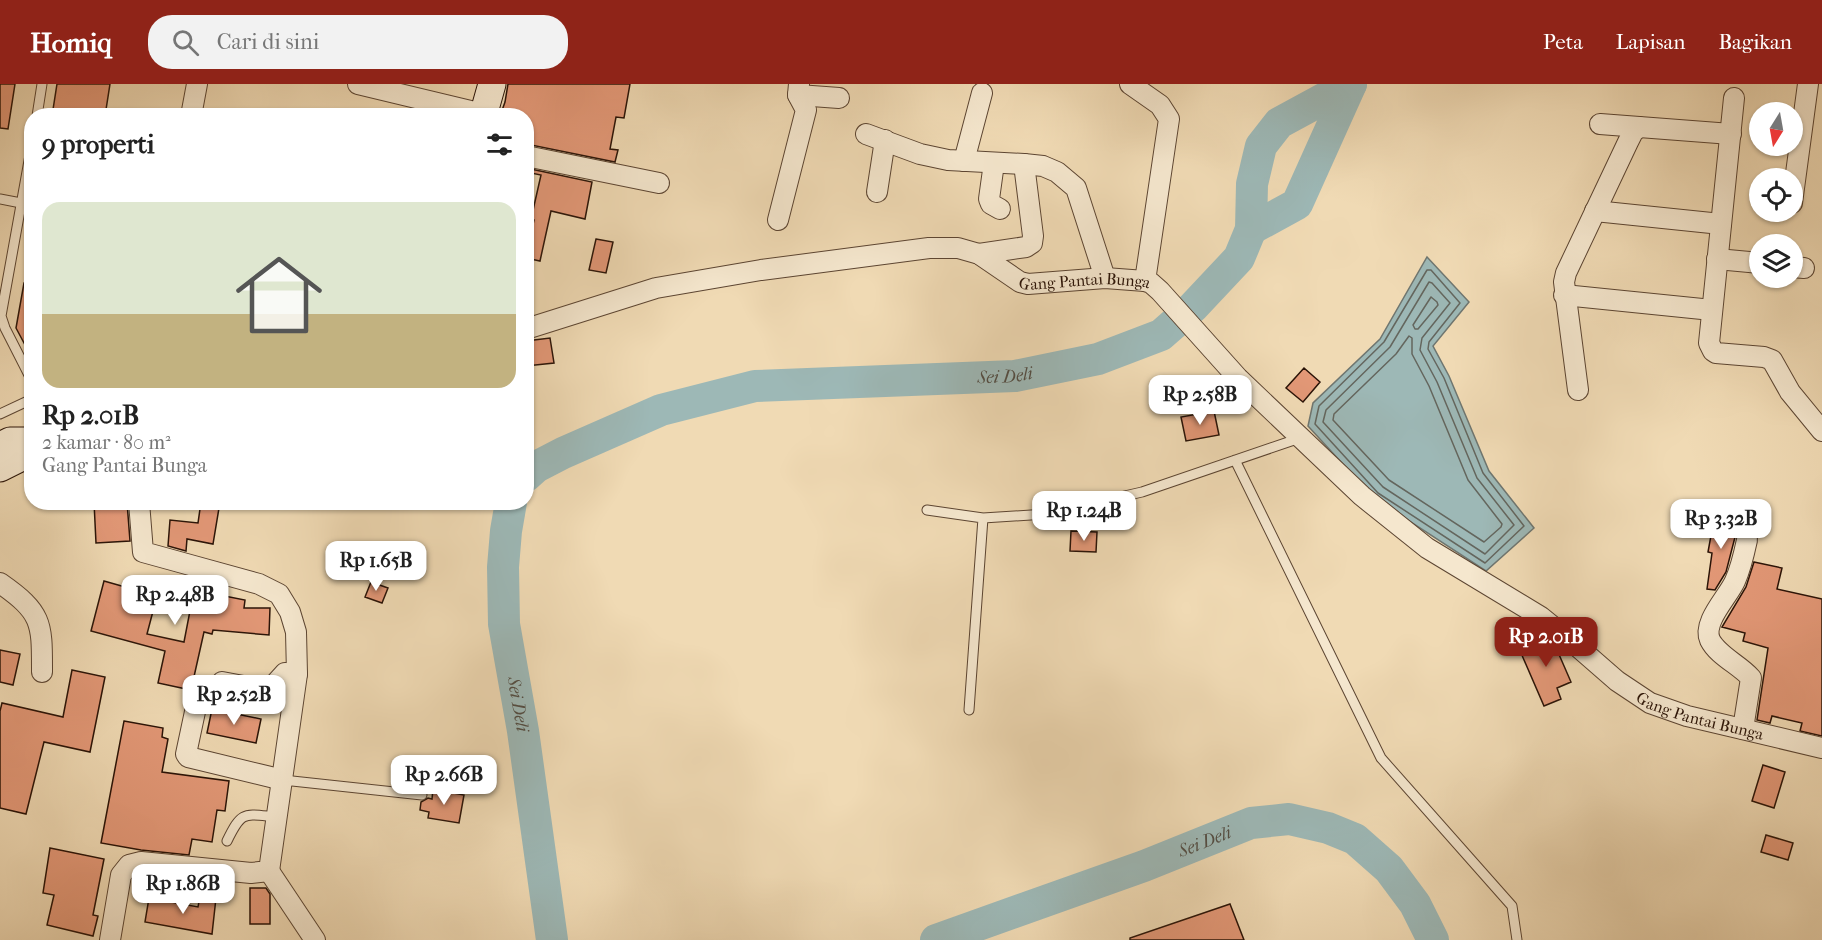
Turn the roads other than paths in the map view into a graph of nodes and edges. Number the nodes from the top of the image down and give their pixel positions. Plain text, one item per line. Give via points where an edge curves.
1 (42, 84) edge
2 (197, 84) edge
3 (358, 84) edge
4 (492, 84) edge
5 (1130, 84) edge
6 (1808, 84) edge
7 (798, 89) edge
8 (982, 93) dead end
9 (839, 98) dead end
10 (1734, 98) dead end
11 (38, 108) edge
12 (192, 108) edge
13 (455, 108) edge
14 (485, 108) edge
15 (1600, 124) dead end
16 (1639, 127) junction
17 (866, 134) dead end
18 (1731, 134) junction
19 (885, 140) junction
20 (534, 158) edge
21 (964, 162) junction
22 (994, 163) junction
23 (1024, 164) junction
24 (1797, 168) edge
25 (659, 183) dead end
26 (24, 187) edge
27 (877, 192) dead end
28 (0, 199) edge
29 (21, 203) junction
30 (1000, 209) dead end
31 (1595, 211) junction
32 (778, 220) dead end
33 (1721, 224) junction
34 (979, 254) junction
35 (1717, 259) junction
36 (1749, 262) edge
37 (1105, 278) junction
38 (1153, 286) junction
39 (1564, 295) junction
40 (1712, 310) junction
41 (534, 326) edge
42 (24, 365) edge
43 (1578, 390) dead end
44 (24, 403) edge
45 (0, 414) edge
46 (1822, 431) edge
47 (1302, 437) junction
48 (24, 441) edge
49 (0, 446) edge
50 (24, 453) edge
51 (1235, 460) junction
52 (0, 468) edge
53 (140, 510) edge
54 (927, 510) dead end
55 (983, 518) junction
56 (1747, 540) dead end
57 (0, 583) edge
58 (42, 672) dead end
59 (297, 674) junction
60 (222, 682) dead end
61 (196, 706) dead end
62 (969, 710) dead end
63 (1743, 729) junction
64 (1822, 748) edge
65 (283, 780) junction
66 (422, 795) dead end
67 (276, 817) junction
68 (227, 841) dead end
69 (198, 868) junction
70 (268, 871) junction
71 (156, 886) dead end
72 (110, 940) edge
73 (315, 940) edge
74 (1516, 940) edge

1 - 11 lane
2 - 12 street
3 - 13 street
4 - 14 main road
5 - 38 street via 1160,105 1168,118
6 - 24 street
7 - 9 street
7 - 32 street via 806,111
8 - 21 street
10 - 18 street
15 - 16 street
16 - 18 street
16 - 31 street
17 - 19 street
18 - 33 street
19 - 21 street via 920,154
19 - 27 street
20 - 25 street
21 - 22 street
22 - 23 street
22 - 30 street via 989,199
23 - 34 street via 1032,243
23 - 37 street via 1056,172 1076,189
26 - 29 lane
28 - 29 lane
29 - 42 lane via 1,316
31 - 33 street
31 - 39 street via 1566,273
33 - 35 street
34 - 37 street, Gang Pantai Bunga via 1028,284
34 - 41 street, Gang Pantai Bunga via 958,248 929,248 750,272 656,288
35 - 36 street
35 - 40 street
37 - 38 street, Gang Pantai Bunga
38 - 47 street, Gang Pantai Bunga via 1230,369
39 - 40 street
39 - 43 street
40 - 46 street via 1709,343 1713,351 1772,360 1790,392
44 - 45 lane
47 - 51 lane
47 - 63 street, Gang Pantai Bunga via 1362,496 1427,548 1541,618 1650,703
48 - 49 main road
50 - 52 main road
51 - 55 lane via 1142,492 1046,514
51 - 74 lane via 1381,758 1512,906
53 - 59 street via 143,552 259,584 279,594 296,632
54 - 55 lane
55 - 62 lane
56 - 63 street via 1734,582 1709,628 1710,639 1719,650 1751,678
57 - 58 street via 37,617 42,632
59 - 60 street via 285,673 264,690
59 - 65 street
61 - 65 street via 188,757
63 - 64 street, Gang Pantai Bunga
65 - 66 lane
65 - 67 street
67 - 68 lane via 247,814 239,819
67 - 70 street
69 - 70 street
69 - 71 street via 193,881 180,889
69 - 72 street via 141,862 129,865 121,875
70 - 73 street

